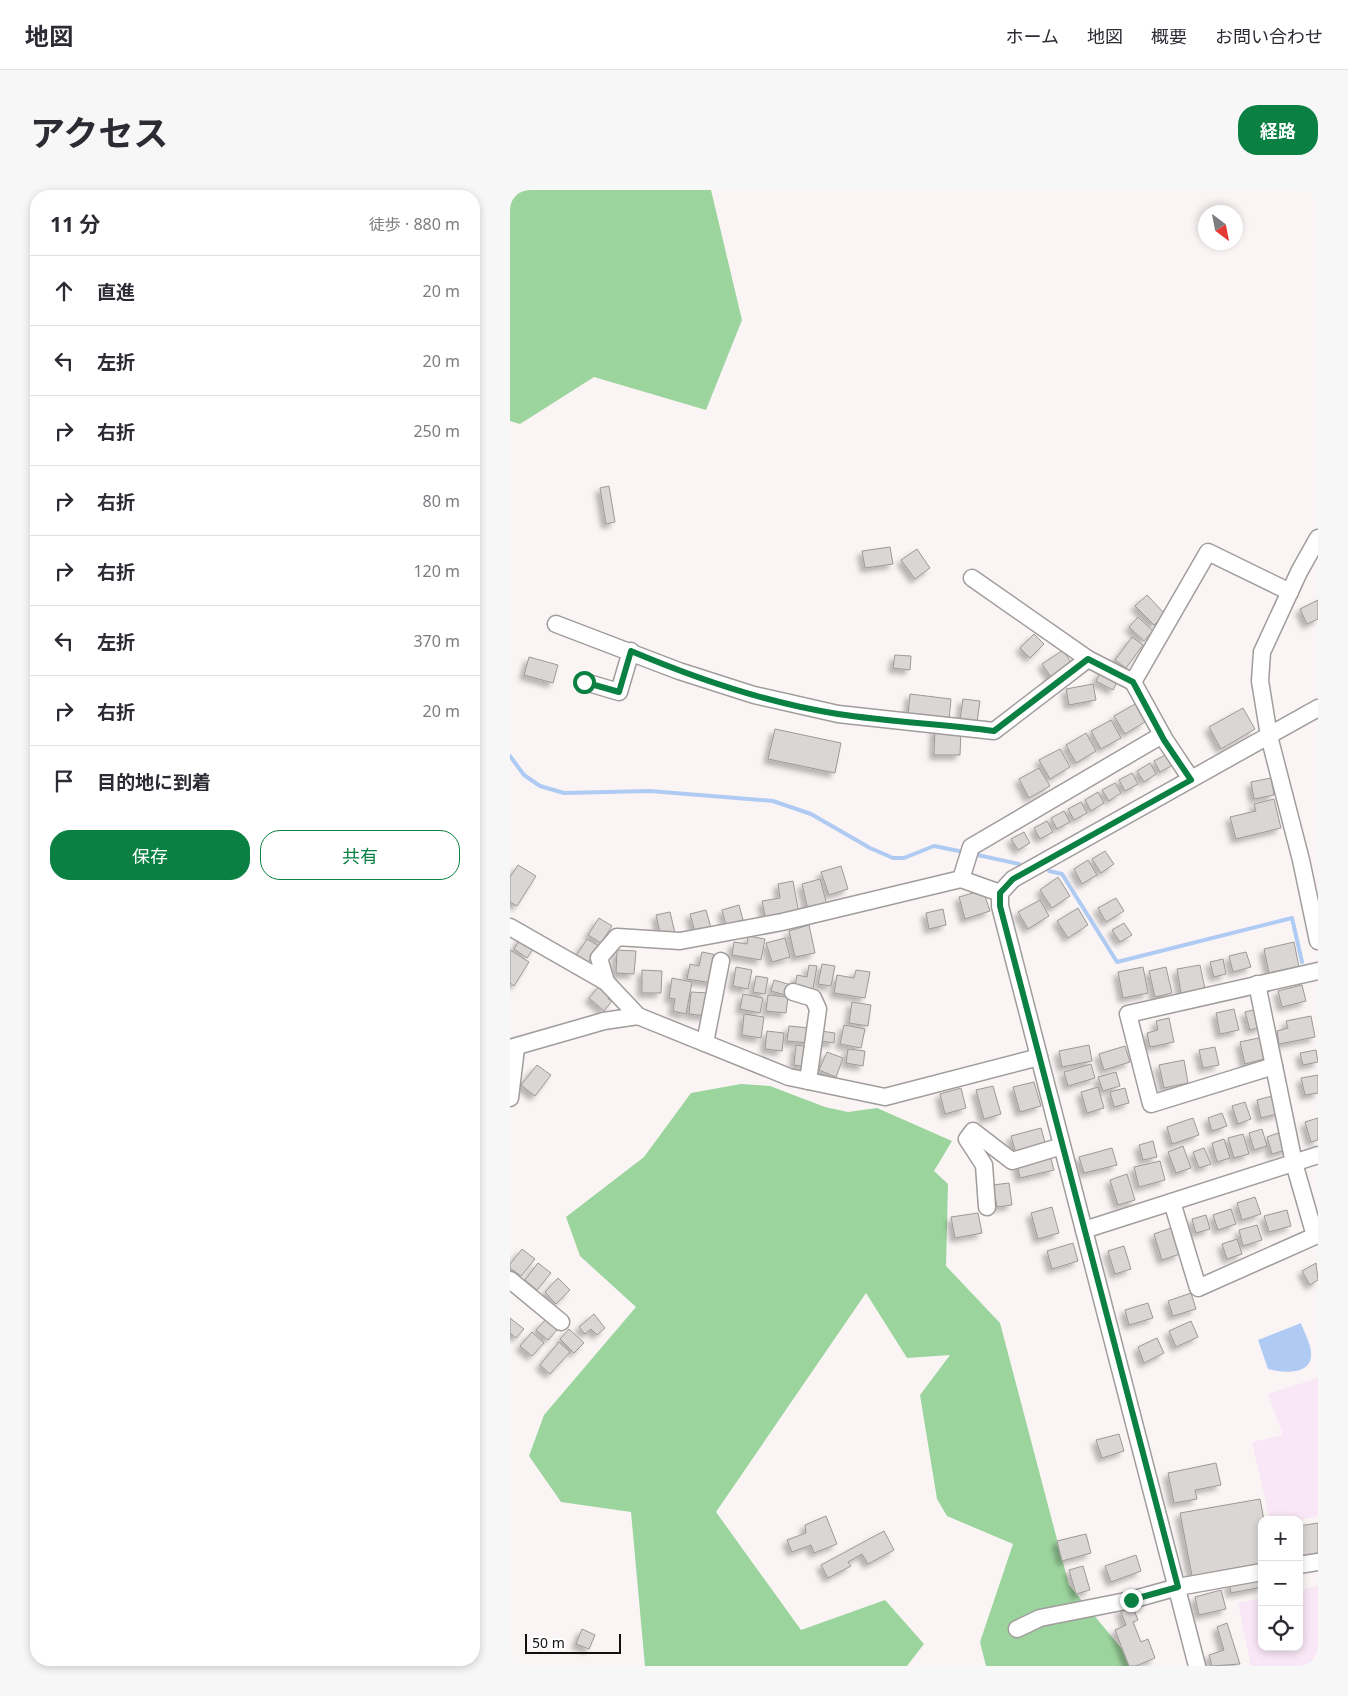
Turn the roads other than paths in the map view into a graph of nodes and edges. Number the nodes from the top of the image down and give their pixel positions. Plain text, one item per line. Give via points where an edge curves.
1 (1318, 538) edge
2 (972, 578) dead end
3 (1290, 592) junction
4 (556, 624) dead end
5 (631, 651) junction
6 (1088, 659) junction
7 (584, 682) dead end
8 (1133, 682) junction
9 (1318, 708) edge
10 (1162, 735) junction
11 (1269, 736) junction
12 (1191, 780) junction
13 (960, 879) junction
14 (1000, 893) junction
15 (510, 927) edge
16 (1318, 941) edge
17 (721, 961) dead end
18 (1318, 971) edge
19 (606, 982) junction
20 (1257, 984) junction
21 (794, 992) dead end
22 (638, 1016) junction
23 (705, 1043) junction
24 (513, 1048) edge
25 (1039, 1057) junction
26 (1274, 1066) junction
27 (808, 1081) junction
28 (510, 1098) edge
29 (1062, 1146) junction
30 (1318, 1155) edge
31 (1294, 1163) junction
32 (1172, 1202) junction
33 (987, 1207) dead end
34 (1084, 1230) junction
35 (510, 1280) edge
36 (561, 1322) dead end
37 (1318, 1562) edge
38 (1303, 1565) edge
39 (1258, 1573) edge
40 (1178, 1587) junction
41 (1017, 1629) dead end
42 (1197, 1666) edge

1 - 3 street
2 - 6 street
3 - 8 street via 1208,552
3 - 11 street via 1262,652 1260,681
4 - 5 street
5 - 6 street via 679,671 754,695 838,714 994,731
5 - 7 street via 619,692
6 - 8 street
8 - 10 street
9 - 11 street
10 - 12 street
10 - 13 street via 971,847
11 - 12 street
11 - 16 street
12 - 14 street via 1013,879
13 - 14 street
13 - 19 street via 782,922 680,941 617,937 600,958
14 - 25 street via 1000,906
15 - 19 street
17 - 23 street
18 - 20 street
19 - 22 street
20 - 26 street
20 - 26 street via 1128,1014 1150,1104
21 - 27 street via 813,998 818,1009
22 - 23 street
22 - 24 street via 604,1021
23 - 27 street via 789,1077
24 - 28 street
25 - 27 street via 885,1097
25 - 29 street
26 - 31 street
29 - 33 street via 1012,1161 974,1131 967,1139 984,1165
29 - 34 street
30 - 31 street
31 - 32 street
31 - 32 street via 1315,1236 1198,1288
32 - 34 street
34 - 40 street
35 - 36 street
37 - 38 street
39 - 40 street
40 - 41 street via 1040,1618
40 - 42 street

